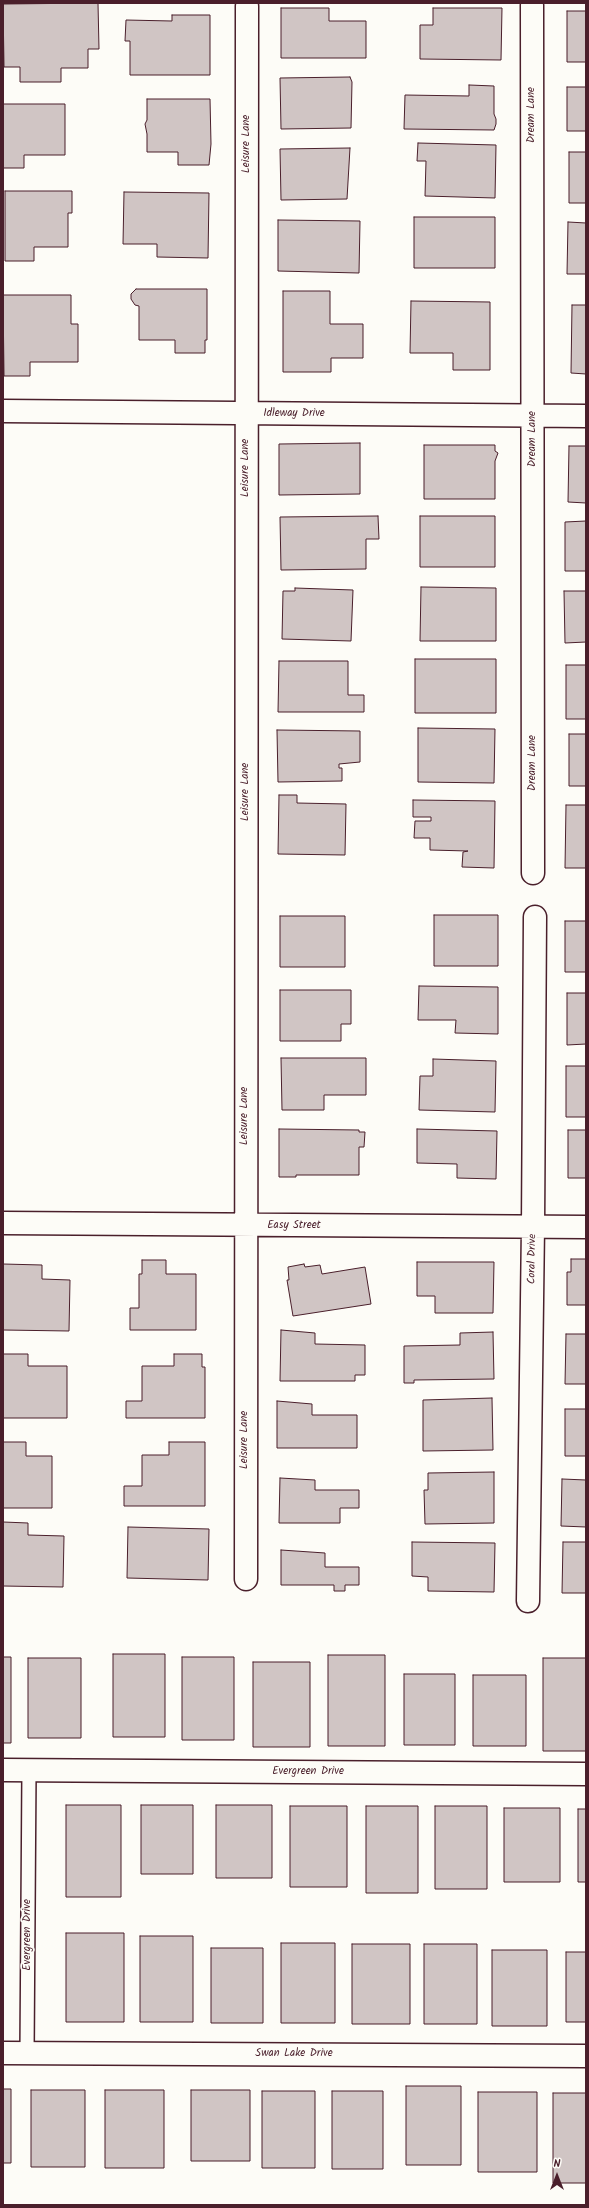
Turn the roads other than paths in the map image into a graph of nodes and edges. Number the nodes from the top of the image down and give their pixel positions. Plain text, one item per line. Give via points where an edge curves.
1 (532, 5) dead end
2 (247, 6) dead end
3 (3, 411) edge
4 (246, 414) junction
5 (533, 416) junction
6 (586, 416) edge
7 (533, 874) dead end
8 (534, 917) dead end
9 (3, 1223) edge
10 (245, 1226) junction
11 (533, 1226) junction
12 (586, 1226) edge
13 (246, 1579) dead end
14 (528, 1600) dead end
15 (3, 1770) edge
16 (29, 1770) junction
17 (586, 1774) edge
18 (3, 2052) edge
19 (27, 2053) junction
20 (586, 2056) edge

1 - 5 street, Dream Lane
2 - 4 street, Leisure Lane
3 - 4 street, Idleway Drive
4 - 5 street, Idleway Drive
4 - 10 street, Leisure Lane
5 - 6 street, Idleway Drive
5 - 7 street, Dream Lane
8 - 11 street, Coral Drive
9 - 10 street, Easy Street
10 - 11 street, Easy Street
10 - 13 street, Leisure Lane
11 - 12 street, Easy Street
11 - 14 street, Coral Drive
15 - 16 street, Evergreen Drive
16 - 17 street, Evergreen Drive
16 - 19 lane, Evergreen Drive
18 - 19 street, Swan Lake Drive
19 - 20 street, Swan Lake Drive

